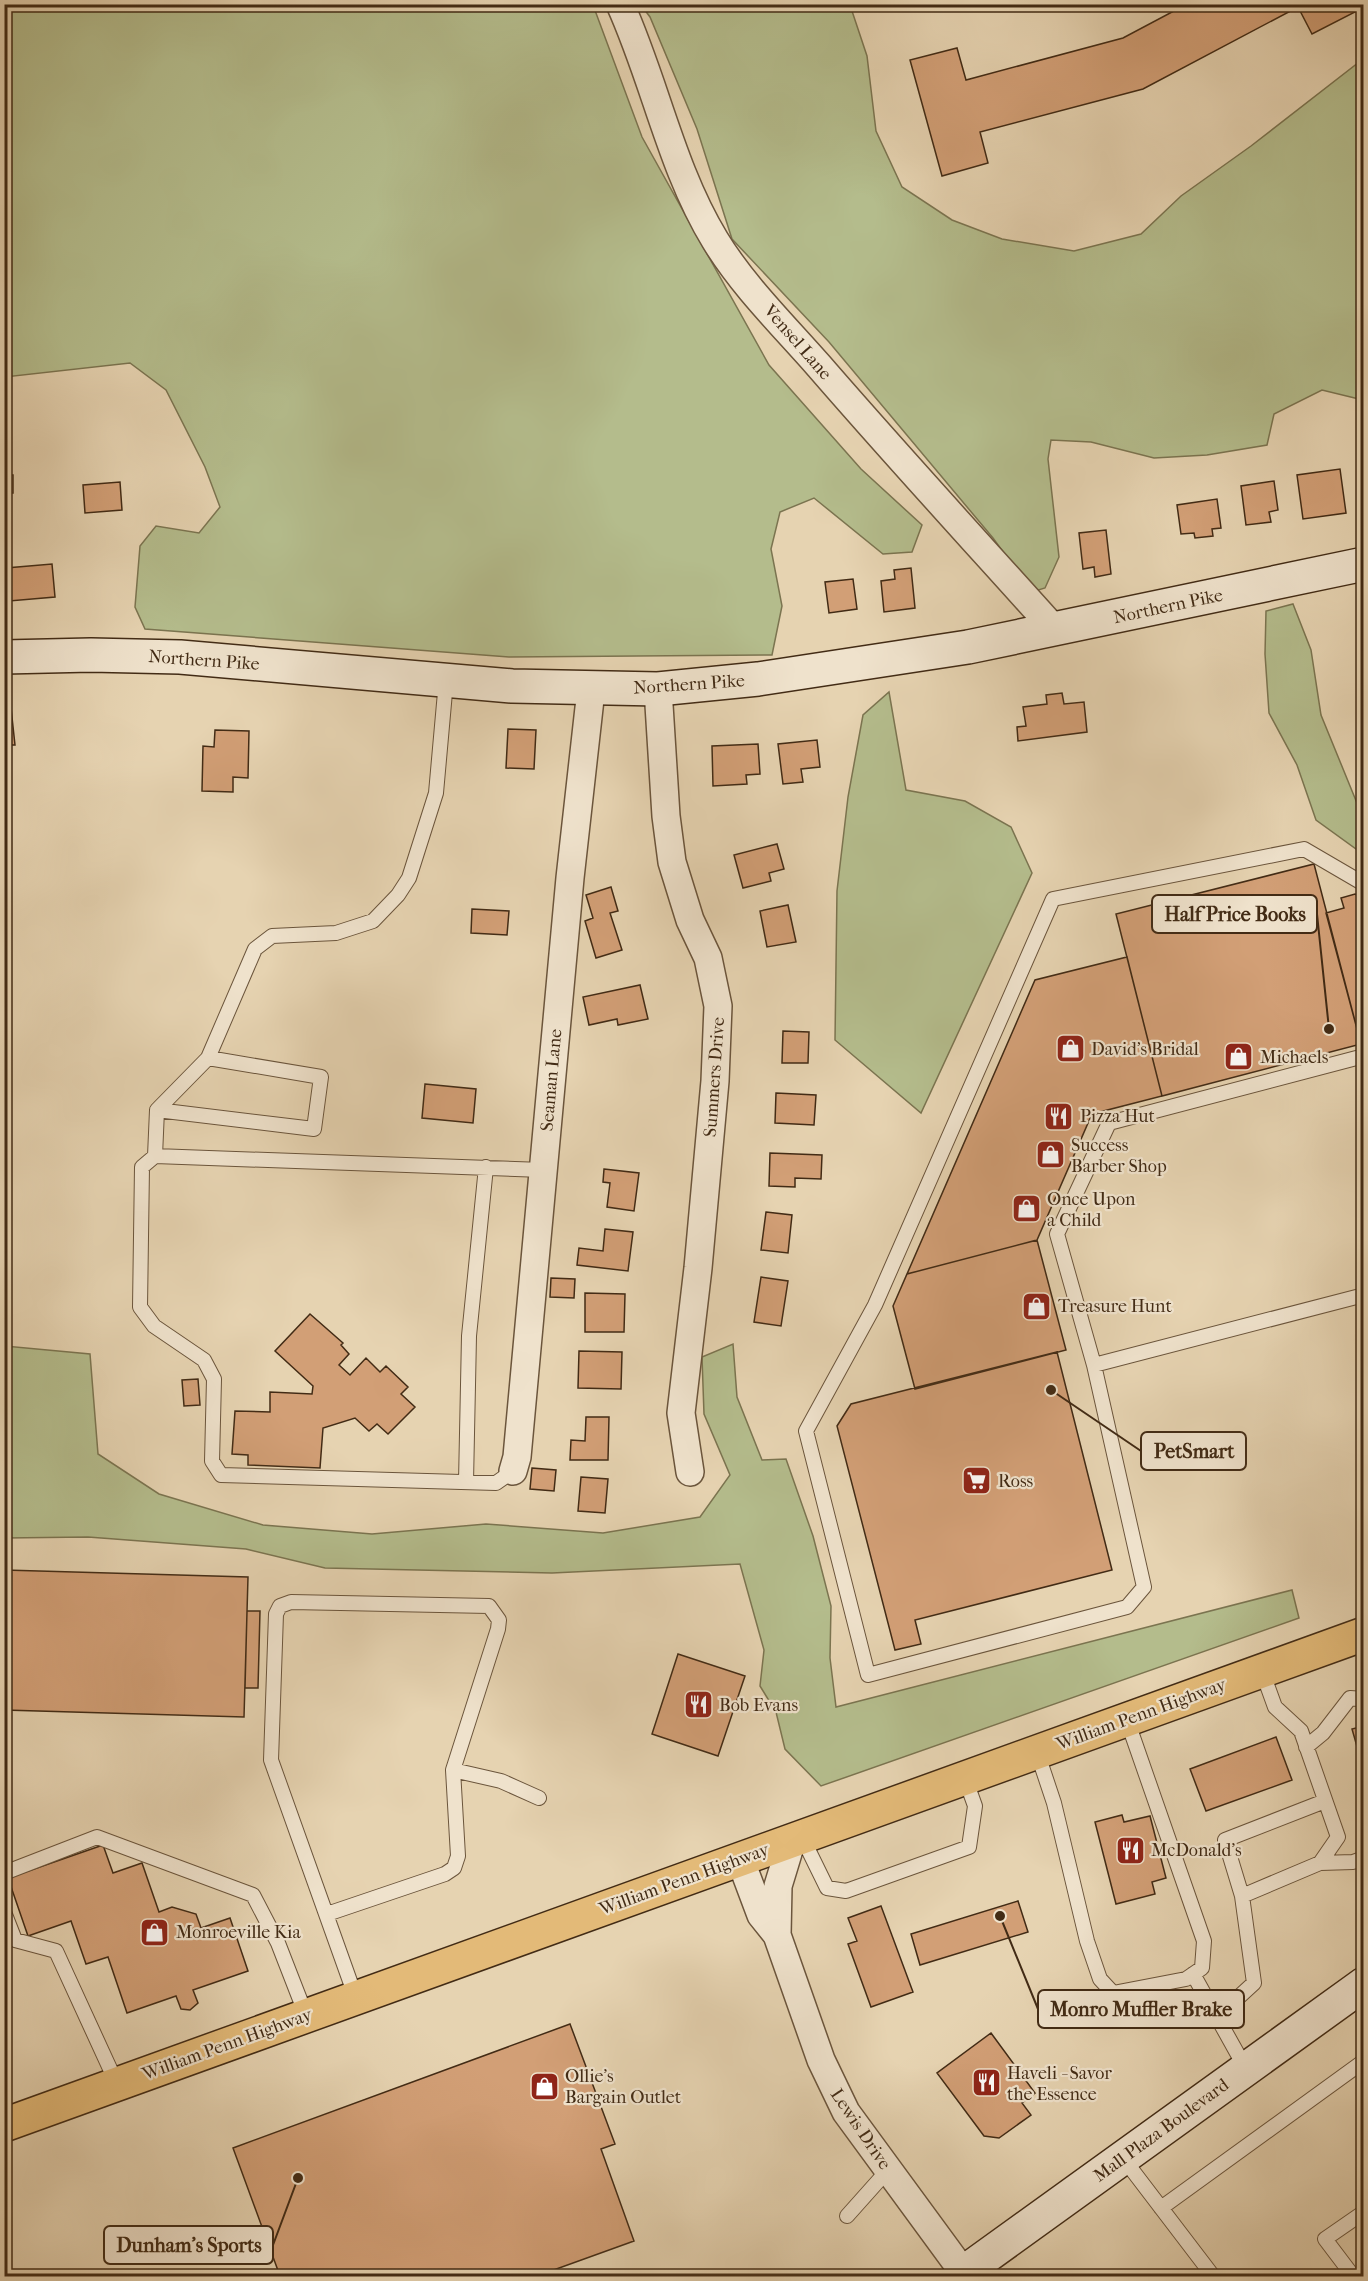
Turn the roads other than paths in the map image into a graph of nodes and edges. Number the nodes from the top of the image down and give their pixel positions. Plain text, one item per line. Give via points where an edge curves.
1 (620, 4) edge
2 (1364, 564) edge
3 (1055, 630) junction
4 (4, 657) edge
5 (446, 681) junction
6 (658, 689) junction
7 (591, 690) junction
8 (1364, 884) edge
9 (1364, 1056) edge
10 (208, 1058) junction
11 (156, 1110) junction
12 (155, 1156) junction
13 (486, 1167) junction
14 (543, 1170) junction
15 (1364, 1295) edge
16 (1094, 1365) junction
17 (513, 1471) joint
18 (690, 1472) dead end
19 (466, 1482) junction
20 (1364, 1634) edge
21 (1262, 1671) junction
22 (1364, 1699) edge
23 (1126, 1720) junction
24 (1306, 1747) junction
25 (1037, 1752) junction
26 (453, 1770) junction
27 (965, 1778) junction
28 (538, 1798) dead end
29 (1325, 1801) junction
30 (797, 1838) junction
31 (1364, 1858) edge
32 (740, 1859) junction
33 (1320, 1863) junction
34 (4, 1873) edge
35 (1242, 1896) junction
36 (4, 1912) edge
37 (327, 1914) junction
38 (777, 1935) junction
39 (1198, 1971) junction
40 (1364, 1984) edge
41 (356, 1998) junction
42 (306, 2015) junction
43 (1217, 2017) junction
44 (1364, 2061) edge
45 (1246, 2069) junction
46 (117, 2084) junction
47 (4, 2124) edge
48 (1122, 2158) junction
49 (888, 2170) junction
50 (1161, 2208) junction
51 (1364, 2212) edge
52 (847, 2216) dead end
53 (961, 2275) edge
54 (1213, 2277) edge
55 (1353, 2277) edge

1 - 3 street, Vensel Lane via 696,204 721,249 863,417
2 - 3 street, Northern Pike
3 - 6 street, Northern Pike via 781,675
4 - 5 street, Northern Pike via 180,657
5 - 7 street, Northern Pike
5 - 10 lane via 436,793 409,878 373,921 336,933 272,936 255,950
6 - 7 street, Northern Pike
6 - 18 street, Summers Drive via 672,862 690,920 708,958 718,1006 710,1140 681,1413
7 - 14 street, Seaman Lane
8 - 16 lane via 1304,849 1053,899 875,1305 806,1431 868,1675 1127,1607 1144,1587
9 - 16 lane via 1109,1124 1057,1234
10 - 11 lane
10 - 11 lane via 321,1077 314,1129
11 - 12 lane
12 - 13 lane
12 - 19 lane via 141,1167 140,1307 154,1326 204,1360 214,1379 212,1461 221,1475
13 - 14 lane
13 - 19 lane via 469,1336
14 - 17 street, Seaman Lane
15 - 16 lane
17 - 19 lane via 496,1483
20 - 21 highway, William Penn Highway
21 - 23 highway, William Penn Highway
21 - 24 lane via 1275,1707 1301,1731
22 - 24 lane via 1350,1698 1323,1733
23 - 25 highway, William Penn Highway
23 - 39 lane via 1204,1941
24 - 29 lane
25 - 27 highway, William Penn Highway
25 - 39 lane via 1100,1979 1113,1993 1186,1979
26 - 28 lane via 491,1778
26 - 37 lane via 458,1856 454,1868
26 - 37 lane via 498,1629 499,1620 489,1606 291,1602 280,1606 276,1614 272,1760
27 - 30 highway, William Penn Highway
27 - 30 lane via 975,1806 969,1847 846,1891 827,1888
29 - 33 lane via 1338,1837
29 - 35 lane via 1225,1840
30 - 32 highway, William Penn Highway
30 - 38 street, Lewis Drive via 778,1886
31 - 33 lane
32 - 38 street, Lewis Drive via 760,1915
32 - 41 highway, William Penn Highway
33 - 35 lane
34 - 42 lane via 97,1837 253,1895 278,1943
35 - 43 lane via 1254,1983
36 - 46 lane via 15,1940 56,1951
37 - 41 lane
38 - 49 street, Lewis Drive via 836,2095
39 - 43 lane
40 - 45 street, Mall Plaza Boulevard
41 - 42 highway, William Penn Highway
42 - 46 highway, William Penn Highway
43 - 45 lane
44 - 50 lane
45 - 48 street, Mall Plaza Boulevard
46 - 47 highway, William Penn Highway
48 - 50 lane
48 - 53 street, Mall Plaza Boulevard
49 - 52 lane
49 - 53 street, Lewis Drive
50 - 54 lane
51 - 55 lane via 1325,2240

